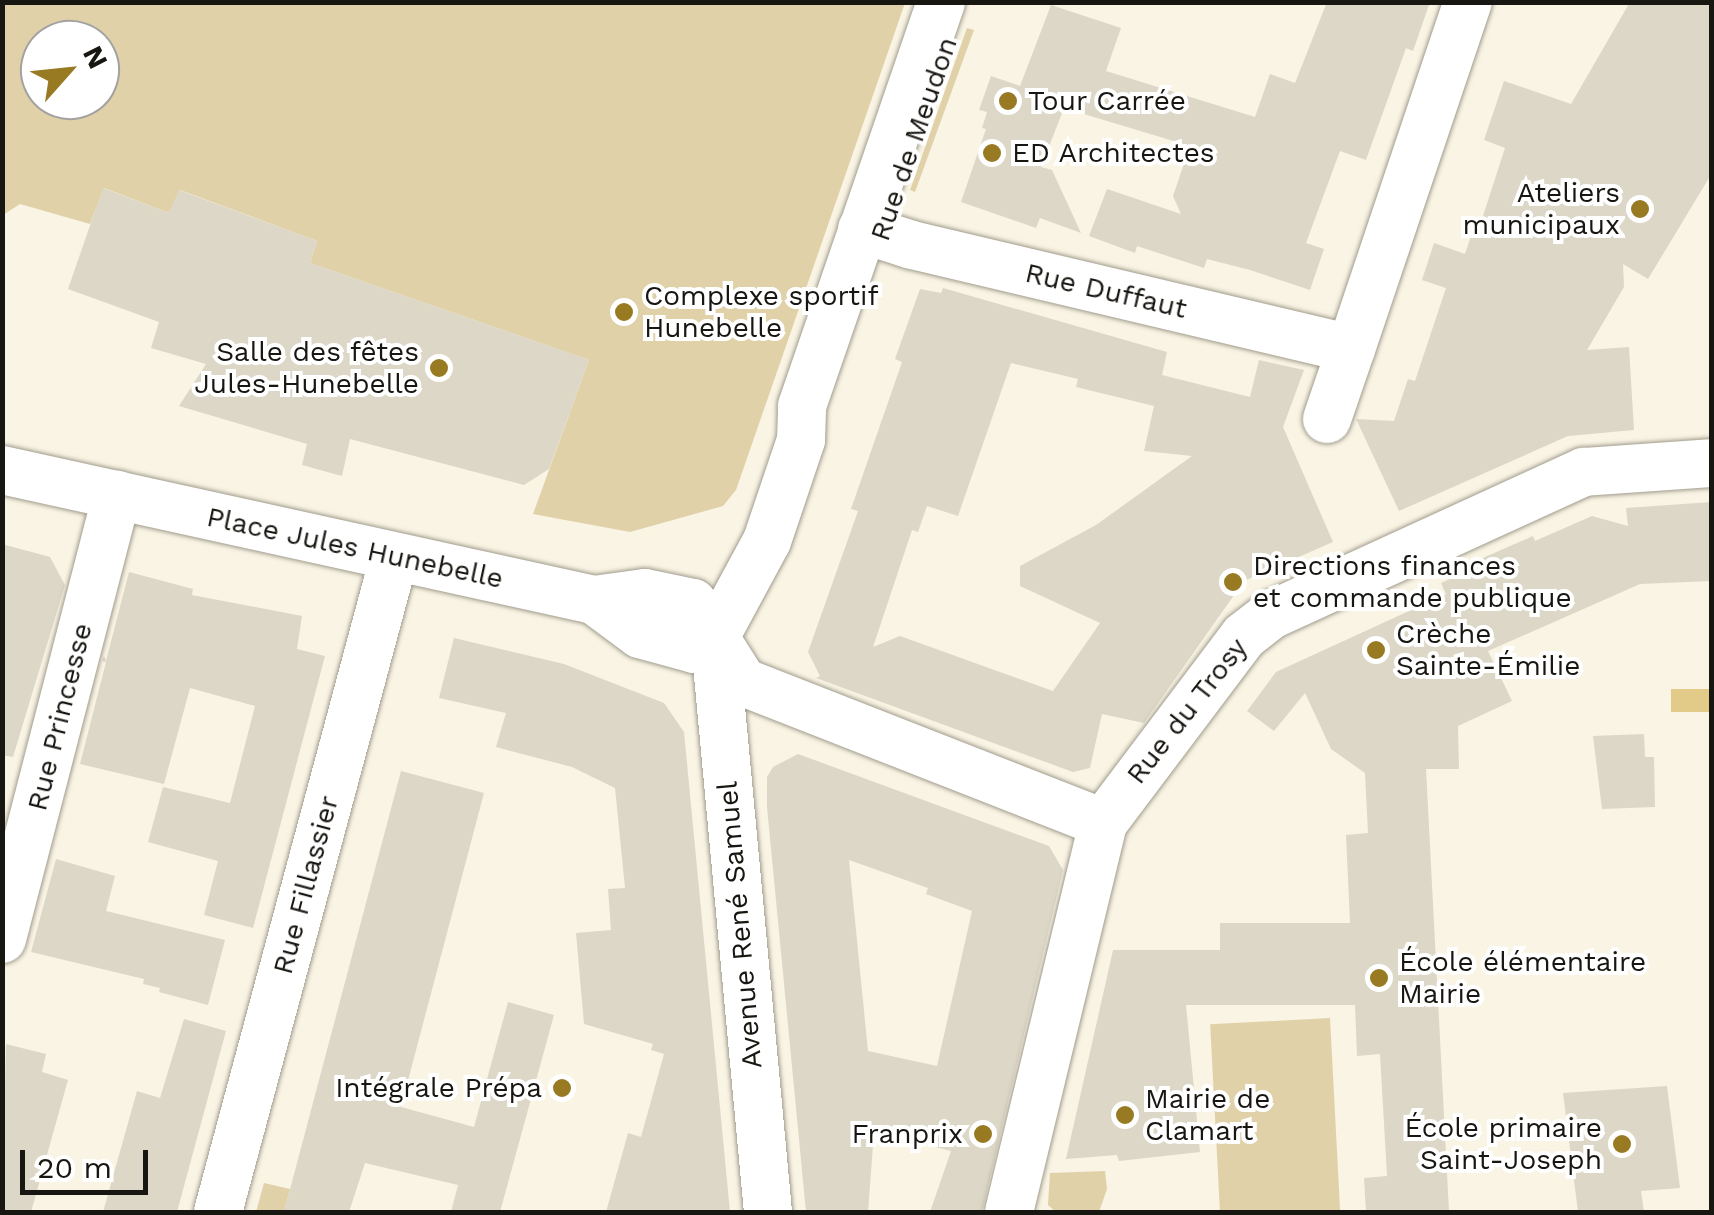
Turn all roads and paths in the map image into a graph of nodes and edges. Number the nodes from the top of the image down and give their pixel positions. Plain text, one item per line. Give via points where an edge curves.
1 (942, 2) edge
2 (960, 2) edge
3 (1468, 2) edge
4 (871, 232) junction
5 (1351, 349) junction
6 (1327, 419) dead end
7 (1712, 463) edge
8 (2, 470) edge
9 (117, 495) junction
10 (394, 558) junction
11 (715, 637) junction
12 (1100, 838) junction
13 (2, 938) edge
14 (218, 1212) edge
15 (768, 1212) edge
16 (1009, 1212) edge

1 - 4 street, Rue de Meudon
2 - 4 street, Rue de Meudon
3 - 5 street
4 - 5 street, Rue Duffaut
4 - 11 street, Rue de Meudon via 802,406 801,440 767,540
5 - 6 street
7 - 12 street, Rue du Trosy via 1584,472 1271,615 1220,664
8 - 9 street, Place Jules Hunebelle
9 - 10 street, Place Jules Hunebelle
9 - 13 street, Rue Princesse
10 - 11 street, Place Jules Hunebelle via 594,600 640,634 694,648
10 - 14 street, Rue Fillassier
11 - 12 street via 744,682
11 - 15 street, Avenue René Samuel
12 - 16 street, Rue du Trosy

